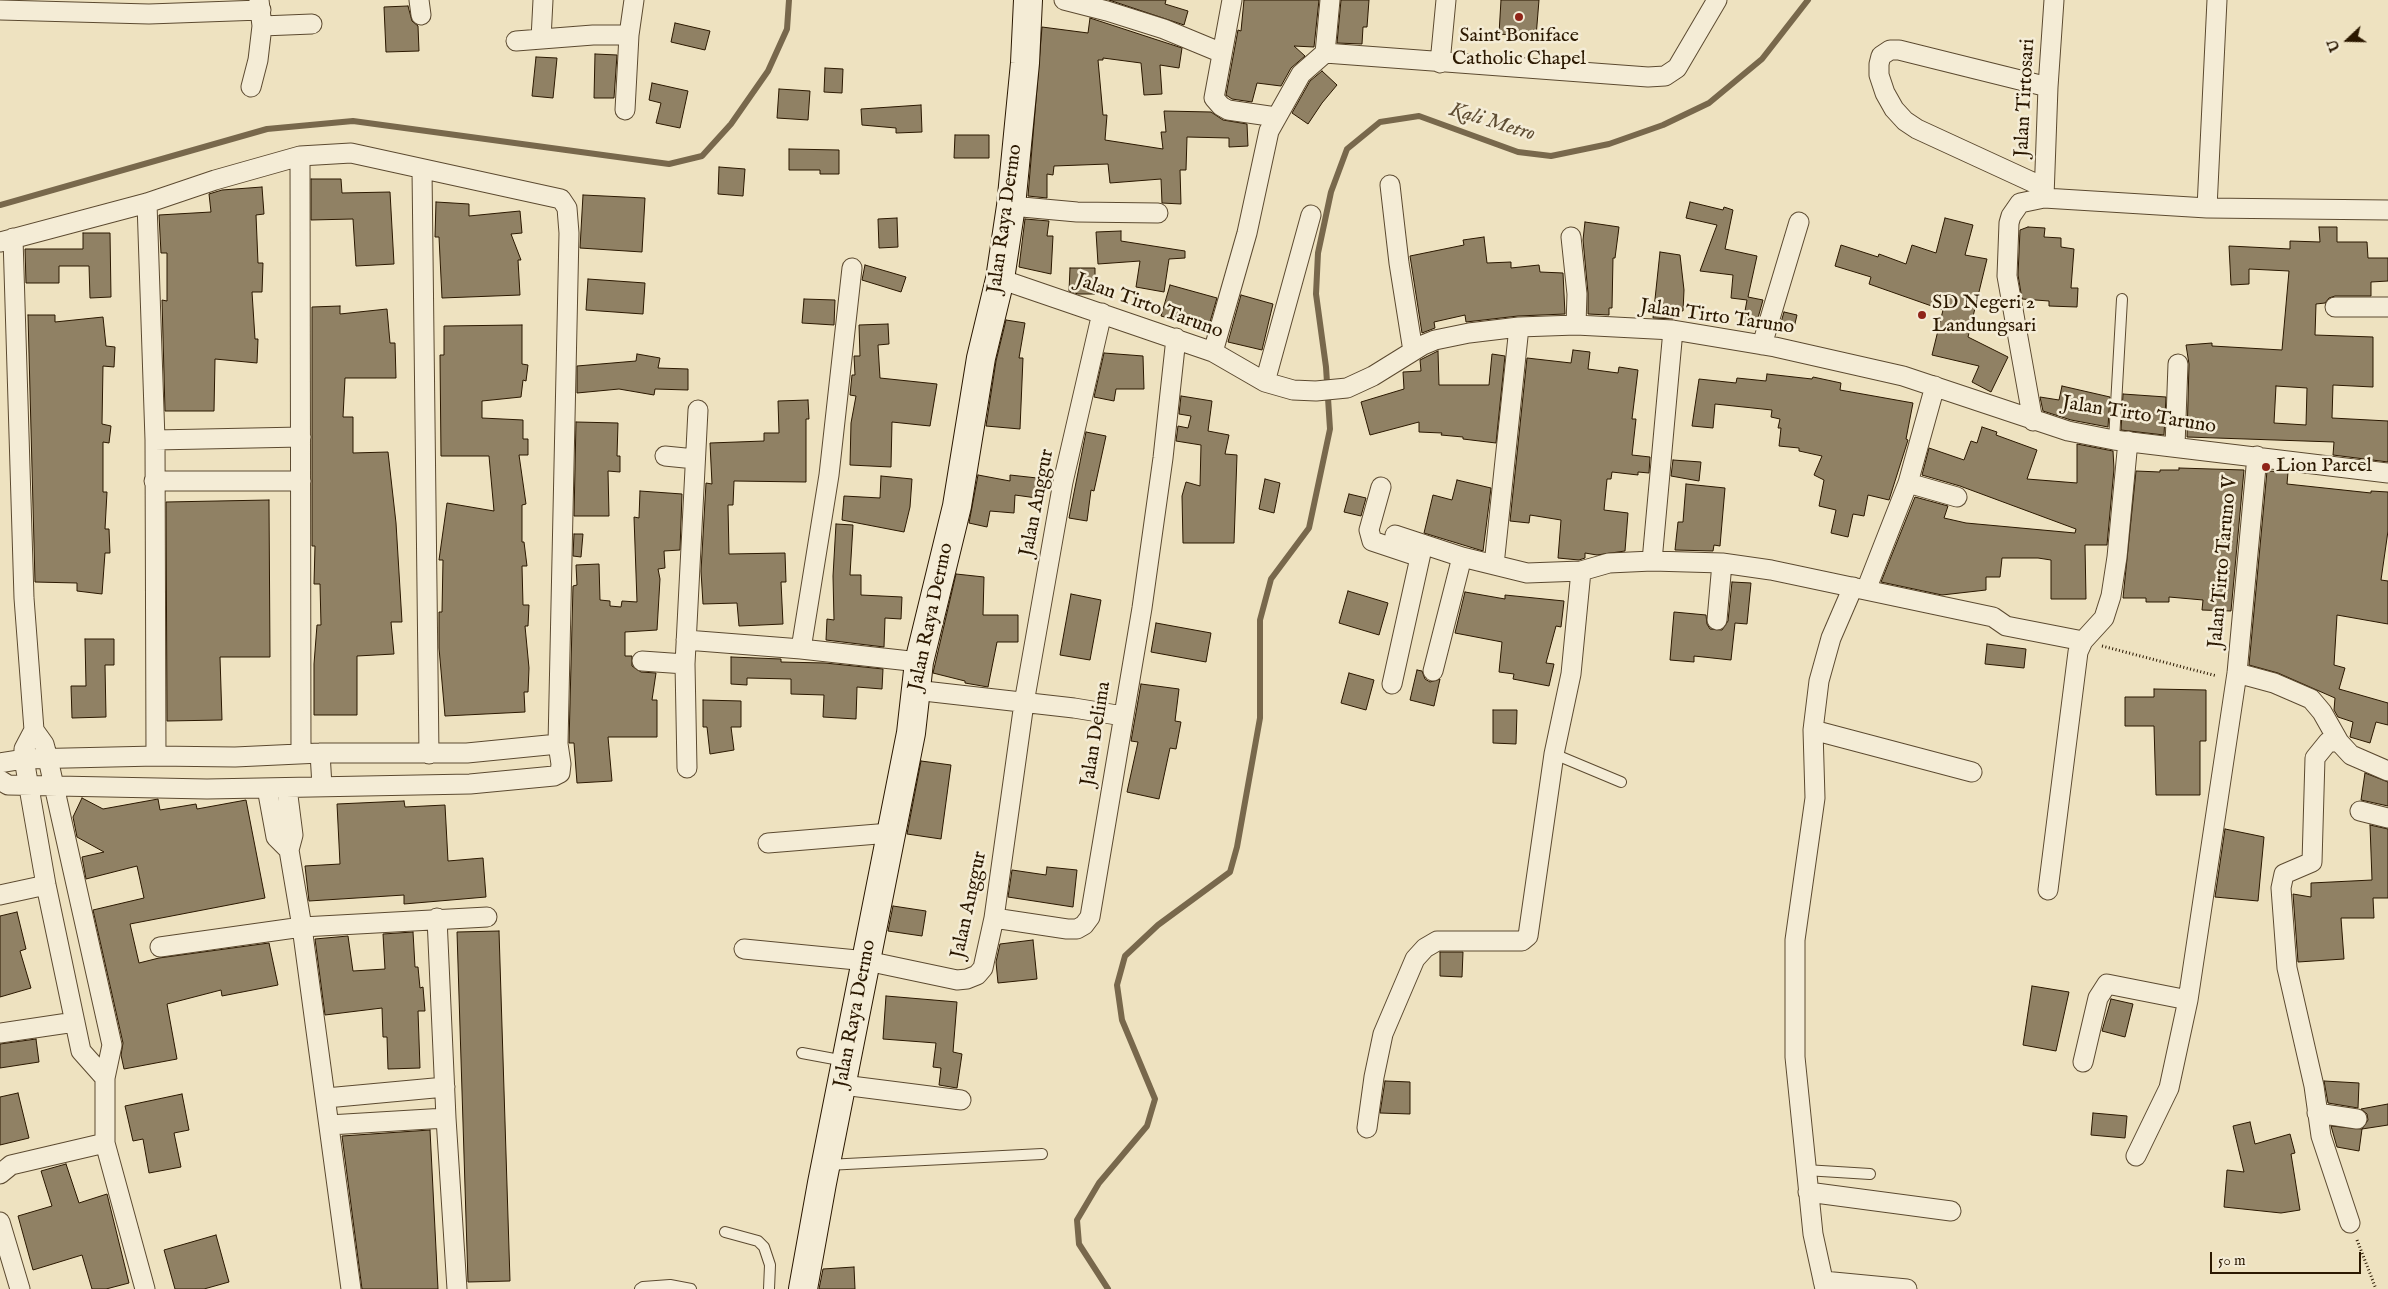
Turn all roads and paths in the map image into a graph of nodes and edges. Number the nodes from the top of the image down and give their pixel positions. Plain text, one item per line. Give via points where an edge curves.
1 (543, 0) edge
2 (634, 0) edge
3 (1028, 0) edge
4 (1064, 0) edge
5 (1232, 0) edge
6 (1330, 0) edge
7 (1446, 0) edge
8 (1717, 0) edge
9 (2054, 0) edge
10 (2218, 0) edge
11 (0, 10) edge
12 (260, 12) edge
13 (312, 24) dead end
14 (629, 35) junction
15 (541, 39) junction
16 (516, 41) dead end
17 (1325, 52) junction
18 (1222, 54) junction
19 (1440, 63) junction
20 (251, 87) dead end
21 (2048, 87) junction
22 (625, 110) dead end
23 (1276, 117) junction
24 (300, 156) junction
25 (422, 170) junction
26 (1390, 184) dead end
27 (2043, 192) junction
28 (147, 203) junction
29 (1010, 206) junction
30 (2207, 208) junction
31 (2388, 210) edge
32 (1158, 213) dead end
33 (1310, 215) dead end
34 (1799, 222) dead end
35 (1571, 237) dead end
36 (7, 240) edge
37 (852, 268) dead end
38 (1000, 279) junction
39 (2122, 299) dead end
40 (2335, 307) dead end
41 (2388, 307) edge
42 (1102, 313) junction
43 (1576, 326) junction
44 (1520, 327) junction
45 (1673, 330) junction
46 (1176, 338) junction
47 (1762, 346) junction
48 (1412, 351) junction
49 (1213, 352) junction
50 (2178, 364) dead end
51 (1265, 382) junction
52 (1935, 386) junction
53 (698, 410) dead end
54 (2033, 421) junction
55 (301, 437) junction
56 (155, 440) junction
57 (2121, 440) junction
58 (2175, 446) junction
59 (665, 456) dead end
60 (2257, 456) junction
61 (695, 459) junction
62 (2388, 473) edge
63 (154, 481) junction
64 (301, 481) junction
65 (1908, 483) junction
66 (1381, 487) dead end
67 (1957, 498) dead end
68 (1395, 536) dead end
69 (1421, 551) junction
70 (1462, 558) junction
71 (1652, 561) junction
72 (1722, 563) junction
73 (1494, 565) junction
74 (1581, 571) junction
75 (1859, 589) junction
76 (1717, 620) dead end
77 (686, 640) junction
78 (2082, 641) junction
79 (802, 649) junction
80 (642, 661) dead end
81 (919, 662) junction
82 (685, 664) junction
83 (1433, 670) dead end
84 (2236, 677) junction
85 (1392, 684) dead end
86 (915, 690) junction
87 (1024, 703) junction
88 (1123, 716) junction
89 (34, 730) junction
90 (1813, 730) junction
91 (2339, 742) junction
92 (558, 744) junction
93 (320, 753) junction
94 (301, 754) junction
95 (429, 754) junction
96 (1554, 754) junction
97 (156, 756) junction
98 (48, 759) junction
99 (24, 760) junction
100 (0, 763) edge
101 (687, 768) dead end
102 (2388, 771) edge
103 (1972, 772) dead end
104 (0, 780) edge
105 (1621, 782) dead end
106 (28, 785) junction
107 (54, 786) junction
108 (322, 786) junction
109 (267, 788) junction
110 (287, 788) junction
111 (2360, 811) dead end
112 (2388, 818) edge
113 (890, 833) junction
114 (768, 843) dead end
115 (289, 850) junction
116 (46, 885) junction
117 (2048, 890) dead end
118 (0, 895) edge
119 (487, 917) dead end
120 (437, 918) junction
121 (994, 918) junction
122 (302, 927) junction
123 (88, 942) junction
124 (160, 947) dead end
125 (61, 948) junction
126 (744, 949) dead end
127 (867, 961) junction
128 (2188, 1000) junction
129 (75, 1022) junction
130 (0, 1033) edge
131 (802, 1053) dead end
132 (2083, 1062) dead end
133 (844, 1073) junction
134 (105, 1078) junction
135 (445, 1087) junction
136 (326, 1098) junction
137 (962, 1100) dead end
138 (2317, 1113) junction
139 (446, 1118) junction
140 (2357, 1119) dead end
141 (329, 1125) junction
142 (1367, 1128) dead end
143 (105, 1143) junction
144 (1042, 1154) dead end
145 (2136, 1156) dead end
146 (826, 1166) junction
147 (1805, 1170) junction
148 (0, 1174) edge
149 (1870, 1174) dead end
150 (1808, 1192) junction
151 (1951, 1211) dead end
152 (0, 1222) edge
153 (2350, 1223) joint
154 (725, 1232) dead end
155 (1824, 1285) edge
156 (20, 1289) edge
157 (145, 1289) edge
158 (351, 1289) edge
159 (457, 1289) edge
160 (640, 1289) edge
161 (692, 1289) edge
162 (769, 1289) edge
163 (803, 1289) edge
164 (1907, 1289) edge
165 (2376, 1289) edge

1 - 15 street
2 - 14 street
3 - 29 street, Jalan Raya Dermo
4 - 18 street via 1164,29
5 - 18 street
6 - 17 street
7 - 19 street
8 - 19 street via 1677,68 1666,76
9 - 21 street, Jalan Tirtosari
10 - 30 street
11 - 12 street via 149,14
12 - 13 street
12 - 20 street via 258,60
14 - 15 street
14 - 22 street
15 - 16 street
17 - 19 street
17 - 23 street via 1301,74
18 - 23 street via 1214,92 1216,102 1228,110
21 - 27 street, Jalan Tirtosari
21 - 27 street via 1899,50 1890,50 1882,56 1879,64 1885,93 1905,121
23 - 49 street via 1269,131 1247,232
24 - 25 street via 351,153
24 - 28 street
24 - 55 street
25 - 92 street via 547,195 561,199 567,208
25 - 95 street
26 - 48 street
27 - 30 street
27 - 54 street via 2015,209 2007,239 2007,276
28 - 36 street
28 - 56 street
29 - 32 street via 1077,212
29 - 38 street, Jalan Raya Dermo
30 - 31 street
33 - 51 street
34 - 47 street
35 - 43 street via 1577,294
36 - 89 street via 24,598
37 - 79 street via 829,475
38 - 42 street, Jalan Tirto Taruno
38 - 81 street, Jalan Raya Dermo via 981,358 957,506
39 - 57 lane
40 - 41 street
42 - 46 street, Jalan Tirto Taruno
42 - 87 street, Jalan Anggur via 1063,482
43 - 44 street, Jalan Tirto Taruno
43 - 45 street, Jalan Tirto Taruno
44 - 48 street, Jalan Tirto Taruno via 1436,340
44 - 73 street
45 - 47 street, Jalan Tirto Taruno
45 - 71 street
46 - 49 street, Jalan Tirto Taruno
46 - 88 street, Jalan Delima via 1163,458
47 - 52 street, Jalan Tirto Taruno via 1903,376
48 - 51 street, Jalan Tirto Taruno via 1347,388 1293,390
49 - 51 street, Jalan Tirto Taruno
50 - 58 street
52 - 54 street, Jalan Tirto Taruno
52 - 65 street
53 - 61 street
54 - 57 street, Jalan Tirto Taruno
55 - 56 street
55 - 64 street
56 - 63 street
57 - 58 street, Jalan Tirto Taruno
57 - 78 street via 2117,557 2111,596 2104,618
58 - 60 street, Jalan Tirto Taruno
59 - 61 street
60 - 62 street, Jalan Tirto Taruno
60 - 84 street, Jalan Tirto Taruno V
61 - 77 street
63 - 64 street
63 - 97 street
64 - 94 street
65 - 67 street
65 - 75 street
66 - 69 street via 1370,536 1377,544
68 - 69 street
69 - 70 street
69 - 85 street
70 - 73 street
70 - 83 street
71 - 72 street
71 - 74 street via 1609,563
72 - 75 street
72 - 76 street
73 - 74 street via 1528,573
74 - 96 street via 1571,674
75 - 78 street via 1993,617 2006,626
75 - 90 street via 1831,638 1819,681
77 - 79 street
77 - 82 street
78 - 84 path
78 - 117 street
79 - 81 street
80 - 82 street
81 - 86 street, Jalan Raya Dermo
82 - 101 street
84 - 91 street via 2274,683 2312,699
84 - 128 street, Jalan Tirto Taruno V
86 - 87 street
86 - 113 street, Jalan Raya Dermo via 907,751
87 - 88 street
87 - 121 street, Jalan Anggur
88 - 121 street, Jalan Delima via 1090,917 1084,925 1067,929
89 - 98 street via 44,744
89 - 99 street via 24,749
90 - 103 street
90 - 147 street via 1815,798 1796,940 1794,1057
91 - 102 street via 2351,755
91 - 138 street via 2328,742 2316,758 2312,862 2282,876 2287,968 2314,1086
92 - 95 street
92 - 108 street via 562,770 554,776 470,784
93 - 94 street
93 - 95 street
93 - 108 street
94 - 97 street
96 - 105 lane
96 - 142 street via 1528,936 1522,941 1437,941 1415,959 1383,1034
97 - 98 street
98 - 99 street
98 - 107 street
99 - 100 street
99 - 106 street
104 - 106 street via 8,785
106 - 107 street
106 - 116 street
107 - 109 street
107 - 123 street
108 - 110 street
109 - 110 street
109 - 115 street via 276,837
110 - 115 street via 293,834
111 - 112 street
113 - 114 street
113 - 127 street, Jalan Raya Dermo
115 - 122 street
116 - 118 street
116 - 125 street
119 - 120 street
120 - 122 street
120 - 135 street
121 - 127 street, Jalan Anggur via 983,968 967,979 957,980
122 - 124 street
122 - 136 street
123 - 125 street
123 - 134 street via 112,1045
125 - 129 street
126 - 127 street, Jalan Anggur
127 - 133 street, Jalan Raya Dermo
128 - 132 street via 2106,984 2098,998
128 - 145 street, Jalan Tirto Taruno V via 2169,1088
129 - 130 street
129 - 134 street via 81,1051
131 - 133 lane
133 - 137 street
133 - 146 street, Jalan Raya Dermo
134 - 143 street
135 - 136 street
135 - 139 street
136 - 141 street
138 - 140 street
138 - 153 street via 2321,1136
139 - 141 street
139 - 159 street
141 - 158 street
143 - 148 street via 11,1164
143 - 157 street
144 - 146 lane
146 - 163 street, Jalan Raya Dermo
147 - 149 lane
147 - 150 street
150 - 151 street
150 - 155 street
152 - 156 street
153 - 165 path
154 - 162 lane via 758,1242 764,1247 770,1265
155 - 164 street
160 - 161 lane via 670,1285

